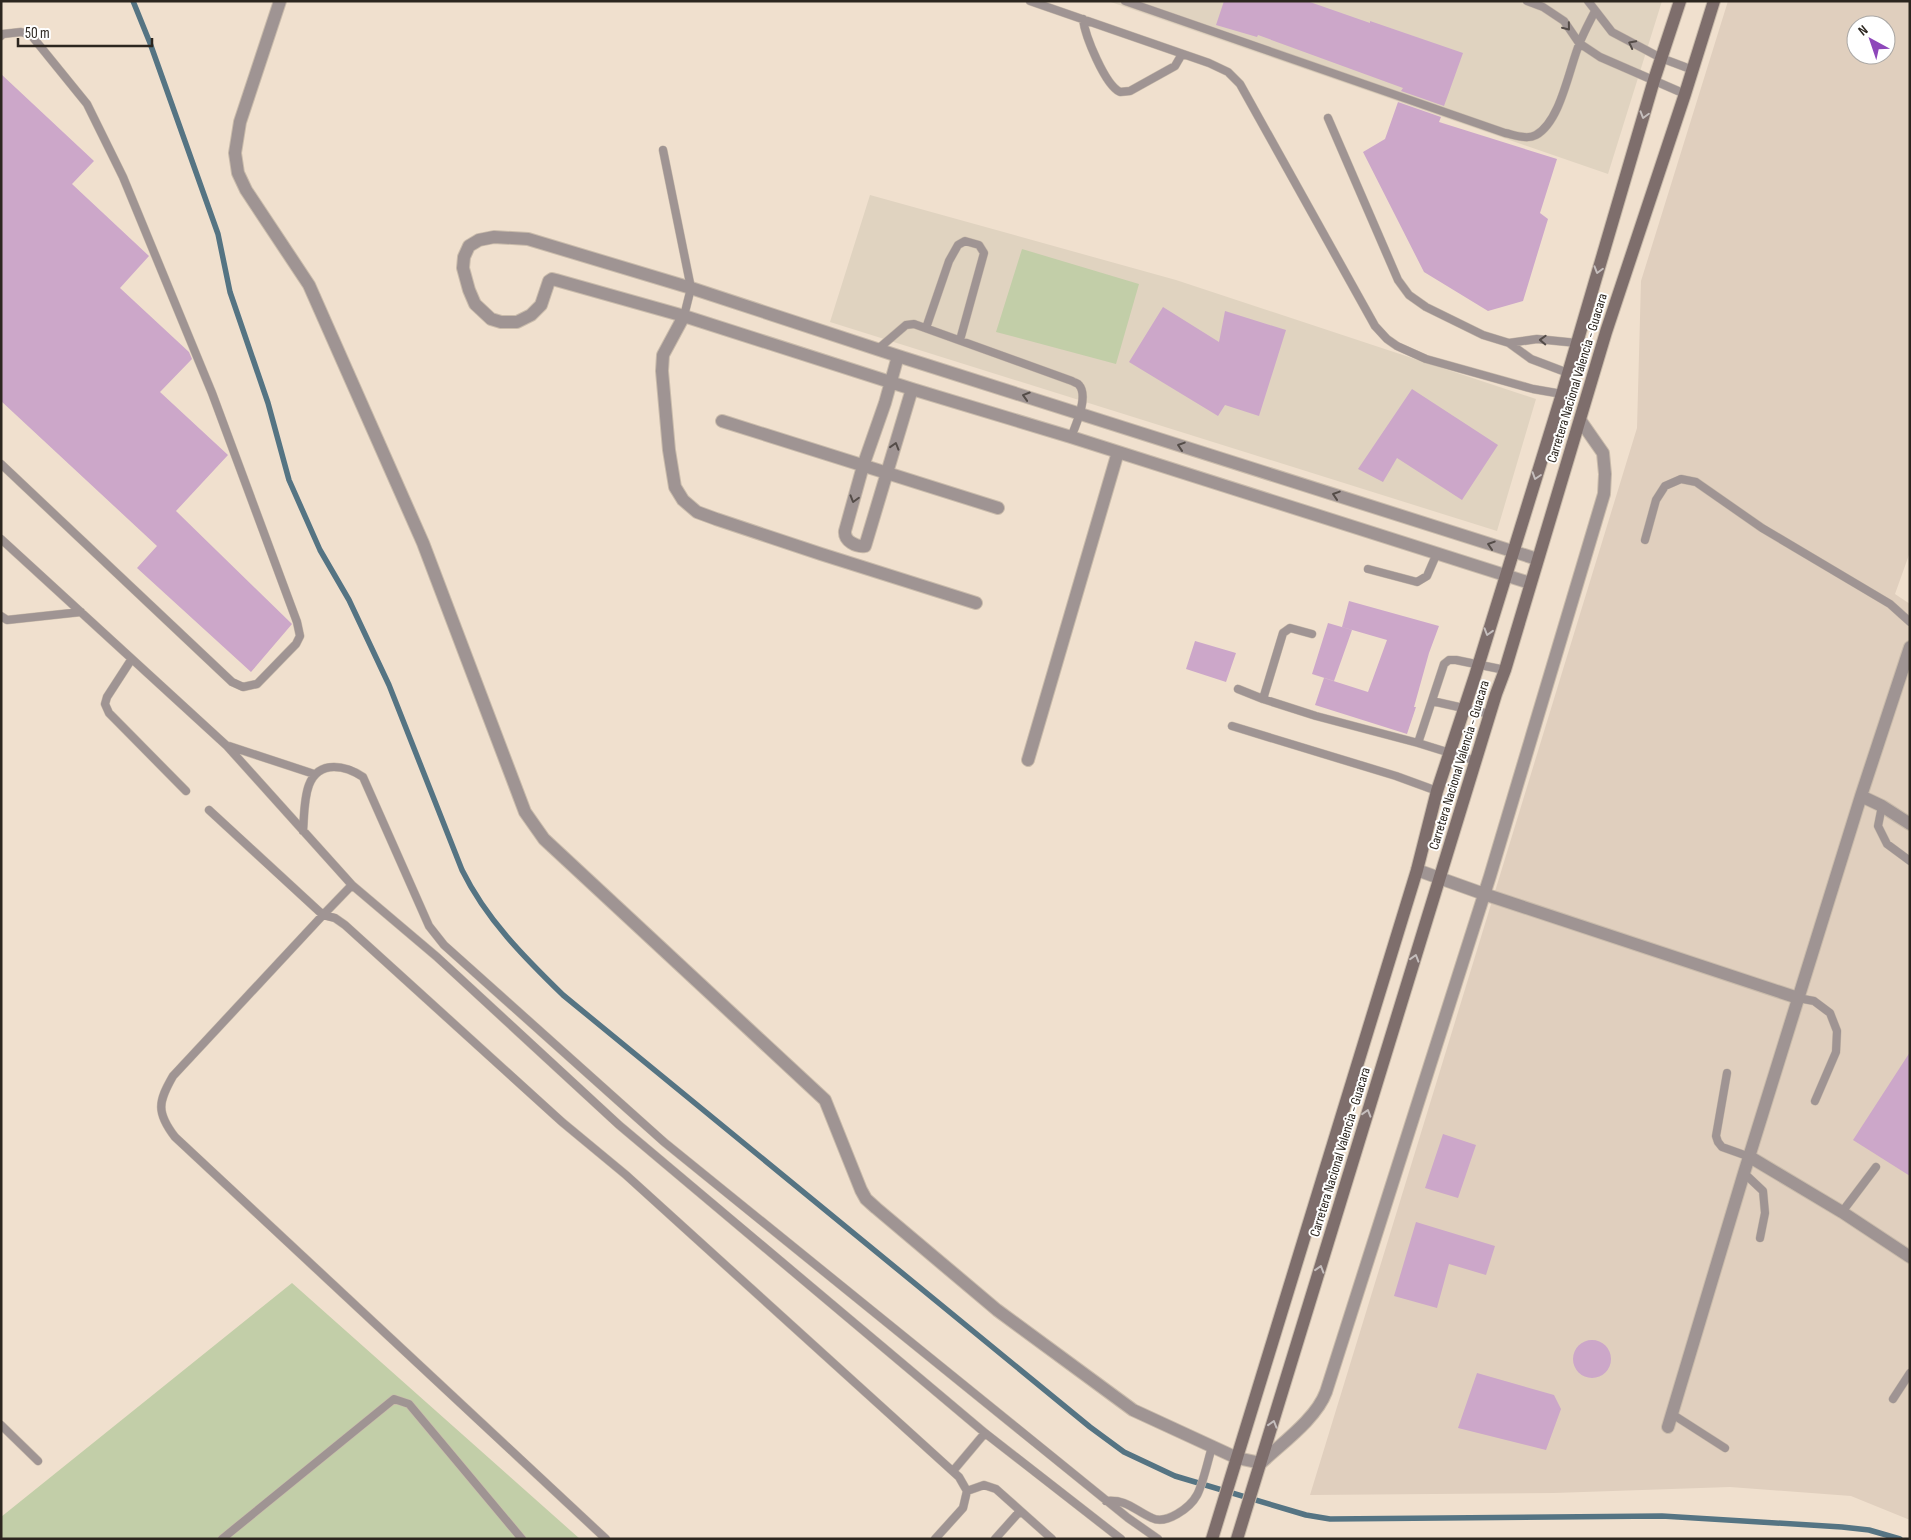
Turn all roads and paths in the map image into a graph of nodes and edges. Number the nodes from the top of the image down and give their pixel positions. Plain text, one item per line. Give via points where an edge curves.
1 (280, 1) edge
2 (1030, 1) edge
3 (1125, 1) edge
4 (1527, 1) edge
5 (1588, 1) edge
6 (1680, 1) edge
7 (1714, 1) edge
8 (1595, 11) junction
9 (1083, 19) junction
10 (1, 36) edge
11 (1579, 43) junction
12 (1182, 54) junction
13 (1661, 58) junction
14 (1693, 70) junction
15 (1654, 80) junction
16 (1685, 94) junction
17 (1328, 118) dead end
18 (663, 150) dead end
19 (691, 288) junction
20 (684, 316) junction
21 (926, 328) junction
22 (960, 340) junction
23 (1509, 343) junction
24 (1577, 343) junction
25 (878, 349) junction
26 (898, 356) junction
27 (1568, 372) junction
28 (890, 381) junction
29 (912, 389) junction
30 (1562, 394) junction
31 (1080, 413) junction
32 (1580, 420) junction
33 (722, 421) dead end
34 (1071, 437) junction
35 (1118, 452) junction
36 (1, 464) edge
37 (863, 466) junction
38 (887, 472) junction
39 (998, 508) dead end
40 (1, 539) edge
41 (1645, 540) dead end
42 (1512, 552) junction
43 (1437, 553) junction
44 (1537, 559) junction
45 (1368, 569) dead end
46 (1505, 575) junction
47 (1530, 583) junction
48 (976, 603) dead end
49 (81, 612) junction
50 (1, 616) edge
51 (1910, 622) edge
52 (1312, 634) dead end
53 (1910, 647) edge
54 (132, 660) junction
55 (1478, 664) junction
56 (1505, 670) junction
57 (1238, 689) dead end
58 (1263, 699) junction
59 (1432, 701) junction
60 (1464, 708) junction
61 (1490, 714) junction
62 (1232, 726) dead end
63 (1418, 743) junction
64 (227, 746) junction
65 (1450, 753) junction
66 (1028, 760) dead end
67 (1476, 761) junction
68 (314, 774) junction
69 (186, 791) dead end
70 (1437, 791) junction
71 (1861, 796) junction
72 (1882, 806) junction
73 (210, 810) dead end
74 (1910, 824) edge
75 (304, 831) junction
76 (1910, 861) edge
77 (1417, 870) junction
78 (1439, 878) junction
79 (352, 885) junction
80 (1484, 894) junction
81 (323, 915) junction
82 (1798, 998) junction
83 (1727, 1073) dead end
84 (1815, 1101) dead end
85 (1750, 1157) junction
86 (1876, 1167) dead end
87 (1744, 1173) junction
88 (1842, 1212) junction
89 (1760, 1238) dead end
90 (1910, 1257) edge
91 (1910, 1373) edge
92 (1893, 1399) dead end
93 (1672, 1414) junction
94 (1, 1425) edge
95 (1668, 1427) dead end
96 (986, 1433) junction
97 (1212, 1447) junction
98 (1725, 1448) dead end
99 (1236, 1458) junction
100 (38, 1462) dead end
101 (1261, 1463) junction
102 (953, 1471) junction
103 (968, 1491) junction
104 (1106, 1501) junction
105 (1020, 1511) junction
106 (222, 1539) edge
107 (522, 1539) edge
108 (606, 1539) edge
109 (935, 1539) edge
110 (995, 1539) edge
111 (1052, 1539) edge
112 (1121, 1539) edge
113 (1158, 1539) edge
114 (1212, 1539) edge
115 (1237, 1539) edge

1 - 97 street via 240,122 235,153 238,173 309,285 423,543 525,812 544,839 825,1100 866,1199 997,1310 1133,1410
2 - 9 lane
3 - 11 lane via 1506,133 1526,137 1535,135 1550,122
4 -> 11 lane via 1564,21
5 - 8 lane
6 - 13 main road, Carretera Nacional Valencia - Guacara
7 - 14 main road, Carretera Nacional Valencia - Guacara
8 - 11 lane
13 -> 8 lane via 1612,32
9 - 12 lane
9 - 12 lane via 1088,43 1112,86 1120,92 1130,91 1174,66
10 - 36 lane via 21,32 31,35 87,104 123,177 212,393 297,622 300,636 296,644 258,684 243,687 232,682
11 - 15 lane via 1600,57
12 - 30 lane via 1219,67 1240,84 1375,326 1387,339 1426,359
13 - 14 lane
13 - 15 main road, Carretera Nacional Valencia - Guacara
14 - 16 main road, Carretera Nacional Valencia - Guacara
15 - 16 lane
15 -> 24 main road, Carretera Nacional Valencia - Guacara
16 - 32 main road, Carretera Nacional Valencia - Guacara
17 - 23 lane via 1404,288 1426,307 1483,335
18 - 19 lane
19 - 20 lane
19 - 20 street via 528,239 494,236 479,240 469,246 464,257 463,268 475,304 491,319 501,322 517,322 531,315 541,305 552,279
19 - 25 street
20 - 28 street
20 - 48 street via 664,355 662,371 674,487 683,500 697,512 716,519
21 - 22 lane
21 - 22 lane via 949,261 958,245 966,241 979,245 984,253
21 - 25 lane via 906,325
22 - 31 lane via 1072,381 1080,386 1083,393
24 -> 23 lane via 1537,340
23 - 27 lane via 1531,359
24 - 27 main road, Carretera Nacional Valencia - Guacara
25 - 26 street
26 - 28 street
31 -> 26 street
27 - 30 main road, Carretera Nacional Valencia - Guacara
28 - 29 street
28 - 37 street
29 - 34 street
38 -> 29 street
30 -> 42 main road, Carretera Nacional Valencia - Guacara
31 - 34 lane
42 -> 31 street
32 - 44 main road, Carretera Nacional Valencia - Guacara
32 - 80 street via 1603,453 1604,494
33 - 37 street
34 - 35 street
35 - 43 street
35 - 66 street
37 - 38 street
37 -> 38 street via 844,531 847,540 859,547 865,546
38 - 39 street
40 - 49 lane
41 - 51 lane via 1656,500 1665,486 1681,479 1696,482 1762,528 1890,604
42 - 44 street
42 - 46 main road, Carretera Nacional Valencia - Guacara
43 - 45 lane via 1427,576 1417,582
43 - 46 street
44 - 47 main road, Carretera Nacional Valencia - Guacara
46 - 47 street
46 -> 55 main road, Carretera Nacional Valencia - Guacara
47 - 56 main road, Carretera Nacional Valencia - Guacara
49 - 50 lane via 7,620
49 - 54 lane
52 - 58 lane via 1290,628 1283,633
53 - 71 street
54 - 64 lane
54 - 69 lane via 107,697 105,704 109,714
55 - 56 lane
55 - 59 lane via 1456,660 1444,664
55 - 60 main road, Carretera Nacional Valencia - Guacara
56 - 61 main road, Carretera Nacional Valencia - Guacara
57 - 58 lane
58 - 63 lane
59 - 60 lane
59 - 63 lane
60 - 61 lane
60 - 65 main road, Carretera Nacional Valencia - Guacara
61 - 67 main road, Carretera Nacional Valencia - Guacara
62 - 70 lane
63 - 65 lane
64 - 68 lane
64 - 75 lane
65 - 67 lane
65 - 70 main road, Carretera Nacional Valencia - Guacara
67 - 78 main road, Carretera Nacional Valencia - Guacara
68 - 75 lane via 308,787
68 - 104 lane via 326,767 337,767 353,770 364,777 429,926 444,945 664,1142
70 - 77 main road, Carretera Nacional Valencia - Guacara
71 - 72 street
71 - 82 street
72 - 74 street
72 - 76 lane via 1878,826 1886,844
73 - 81 lane
75 - 79 lane
77 - 78 street
77 - 99 main road, Carretera Nacional Valencia - Guacara
78 - 80 street
101 -> 78 main road, Carretera Nacional Valencia - Guacara
79 - 81 lane
79 - 96 lane via 444,964 619,1125
80 - 82 street
80 - 101 street via 1321,1404
81 - 102 lane via 345,924
81 - 108 lane via 173,1076 162,1095 165,1124 175,1137
82 - 84 lane via 1814,1001 1830,1013 1837,1030 1836,1052
82 - 85 street
83 - 85 lane via 1716,1136 1722,1147
85 - 87 street
85 - 88 street
86 - 88 lane
87 - 89 lane via 1763,1191 1765,1213
87 - 93 street
88 - 90 street
91 - 92 lane
93 - 95 street
93 - 98 lane
94 - 100 lane
96 - 102 lane
96 - 112 lane
97 - 99 street
97 - 104 lane via 1197,1495 1186,1508 1170,1518 1155,1520 1129,1504
99 - 101 street
99 - 114 main road, Carretera Nacional Valencia - Guacara
101 - 115 main road, Carretera Nacional Valencia - Guacara
102 - 103 lane
103 - 105 lane via 984,1485 996,1490
103 - 109 lane via 963,1508
104 - 113 lane
105 - 110 lane
105 - 111 lane
106 - 107 lane via 394,1399 409,1404

